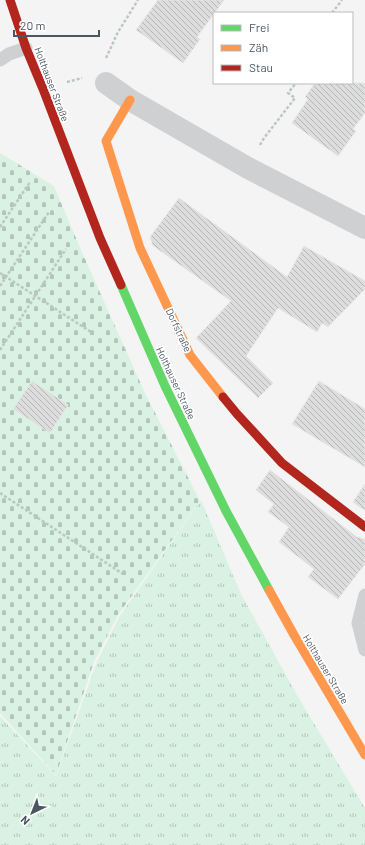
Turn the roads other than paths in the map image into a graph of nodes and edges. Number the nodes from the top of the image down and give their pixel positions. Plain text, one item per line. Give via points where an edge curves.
1 (10, 0) edge
2 (26, 48) junction
3 (0, 60) edge
4 (101, 81) road end
5 (130, 100) junction
6 (365, 228) edge
7 (365, 527) edge
8 (365, 595) edge
9 (365, 650) edge
10 (365, 755) edge

1 - 2 street, Holthauser Straße
2 - 3 lane
2 - 10 street, Holthauser Straße via 100,238 168,393 226,511 294,635
4 - 5 street
5 - 6 street via 248,168
5 - 7 street, Dorfstraße via 106,141 140,248 190,355 237,414 282,463
8 - 9 lane via 358,623

